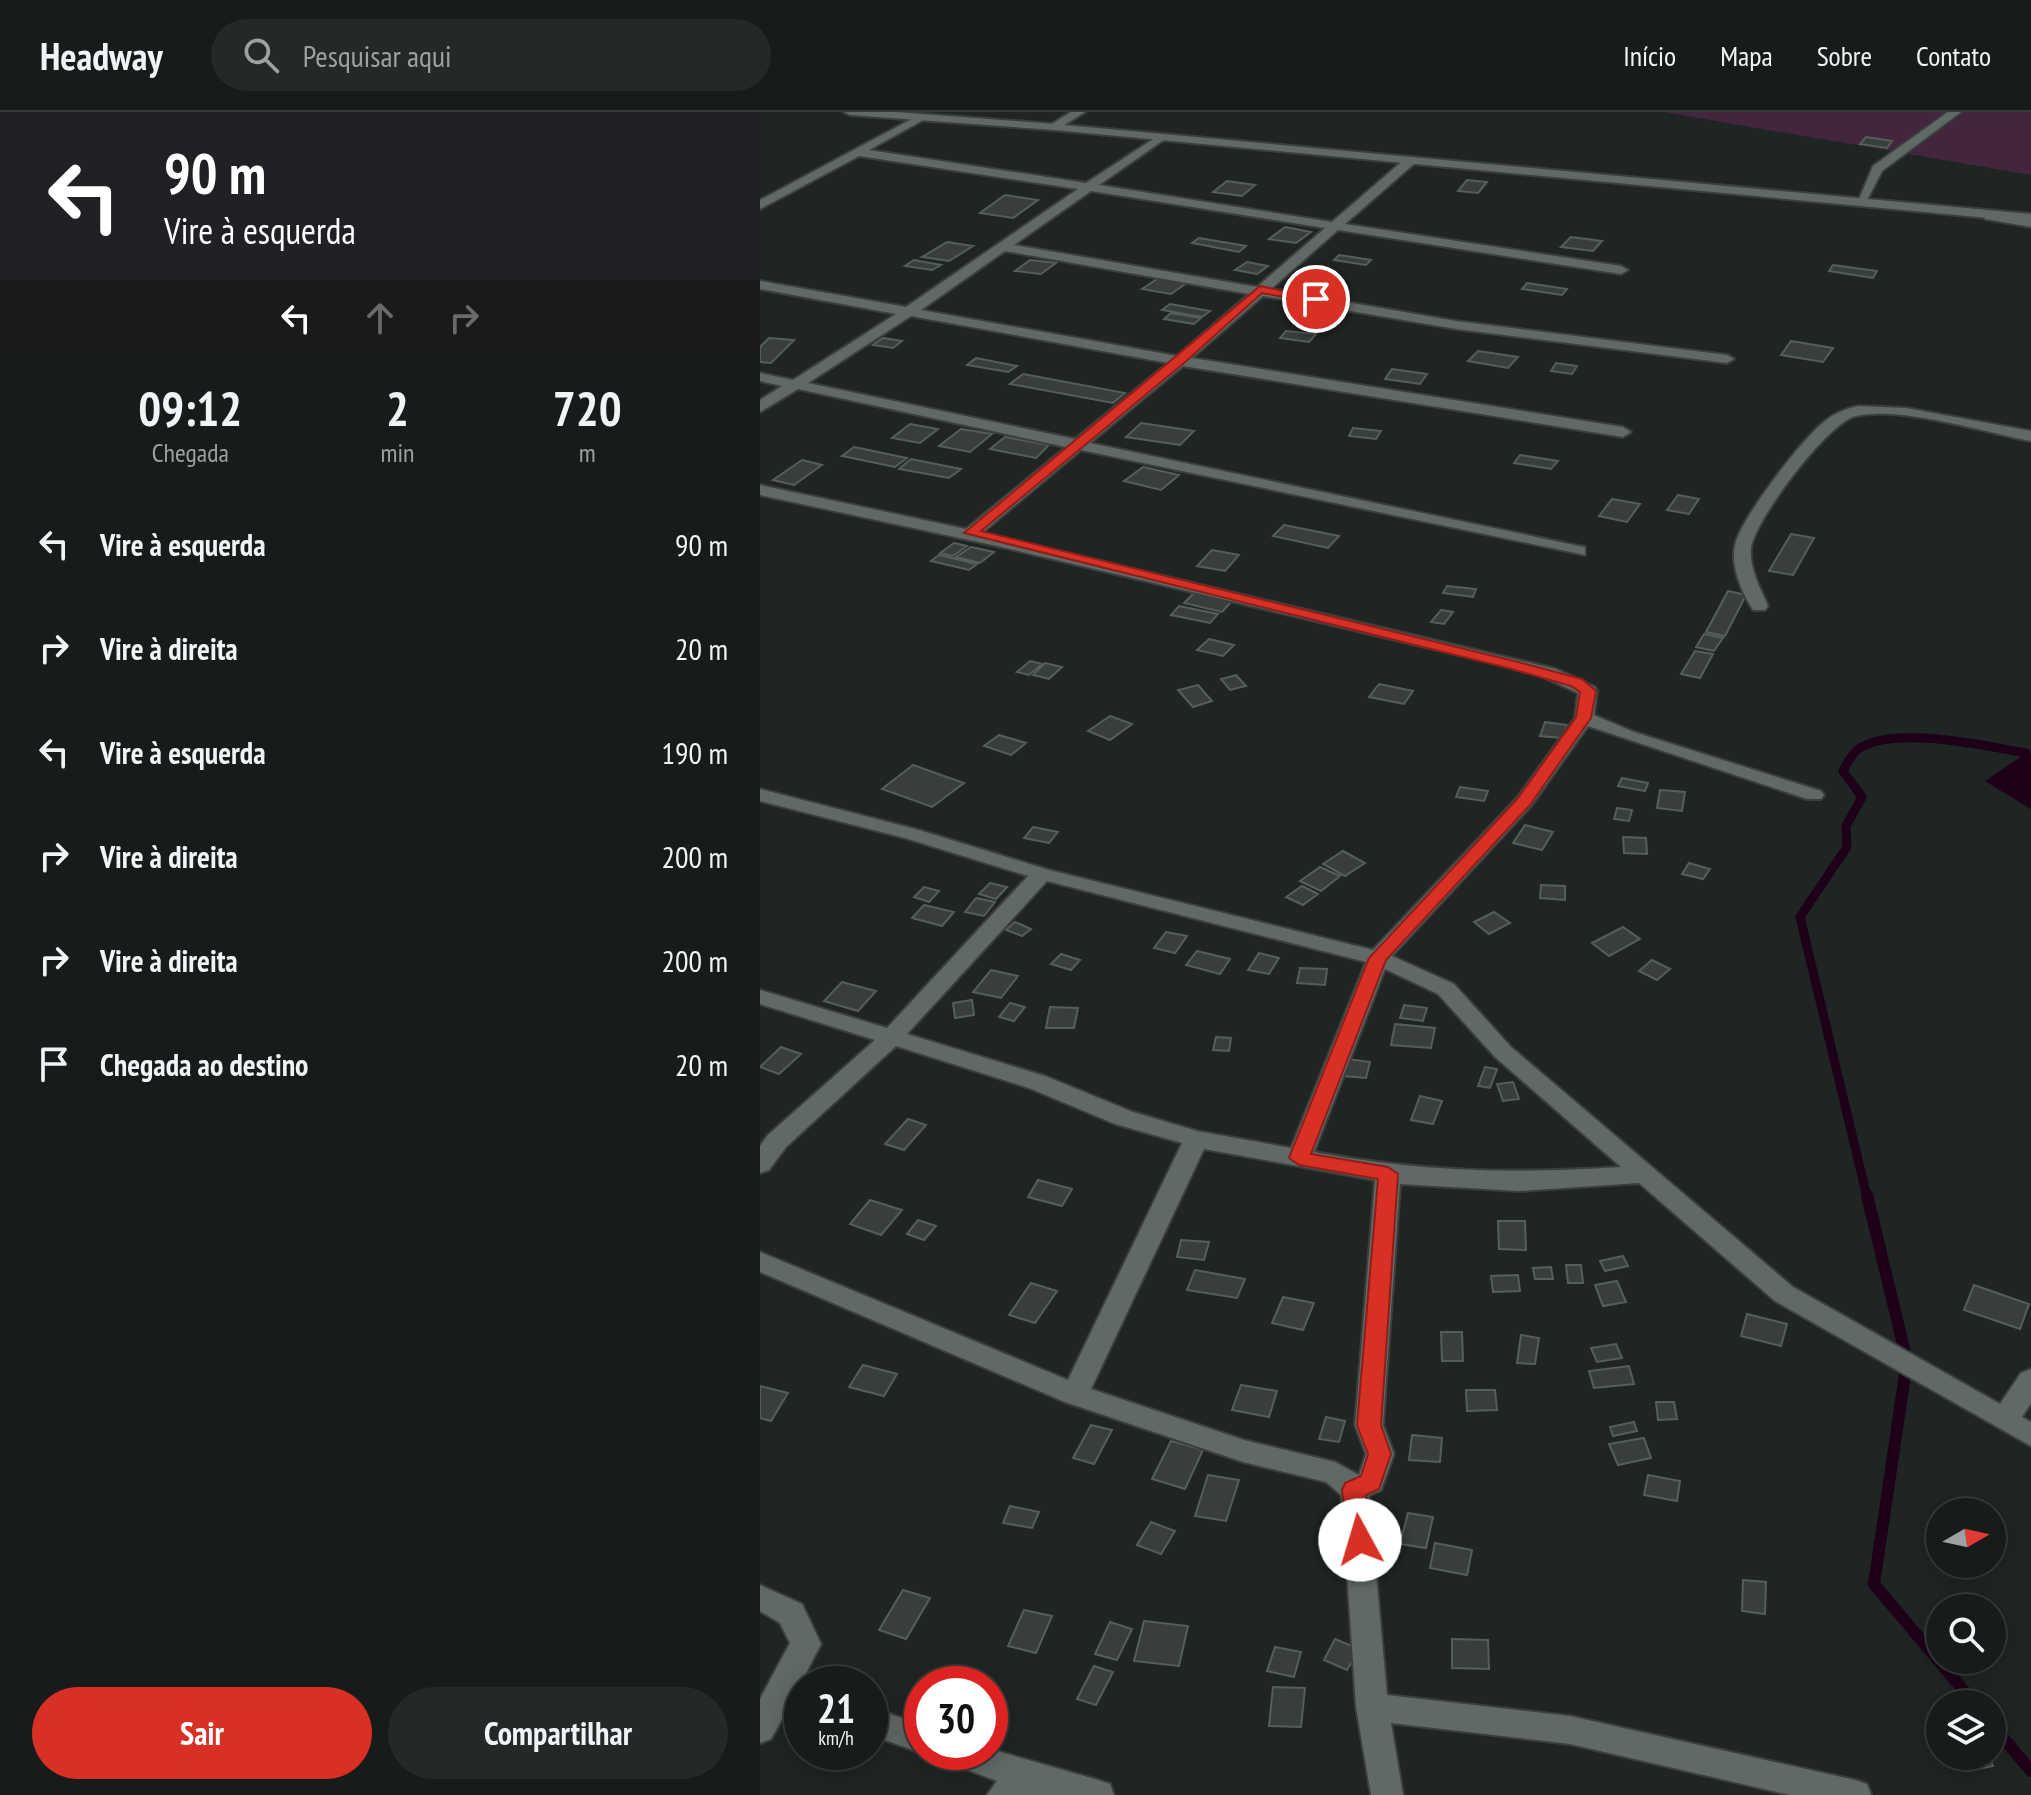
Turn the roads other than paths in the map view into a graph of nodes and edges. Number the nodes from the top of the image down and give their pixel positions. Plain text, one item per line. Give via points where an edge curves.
1 (850, 112) edge
2 (1079, 112) edge
3 (1955, 112) edge
4 (921, 117) junction
5 (1054, 127) junction
6 (1161, 137) junction
7 (857, 152) junction
8 (1411, 160) junction
9 (1089, 186) junction
10 (1861, 201) junction
11 (760, 205) edge
12 (2031, 220) edge
13 (1335, 229) junction
14 (1002, 247) junction
15 (1621, 270) dead end
16 (760, 285) edge
17 (1260, 289) junction
18 (907, 313) junction
19 (1727, 359) dead end
20 (1180, 361) junction
21 (760, 377) edge
22 (796, 384) junction
23 (760, 407) edge
24 (1623, 432) dead end
25 (2031, 436) edge
26 (1078, 442) junction
27 (760, 490) edge
28 (971, 533) junction
29 (1579, 551) dead end
30 (1759, 606) dead end
31 (1584, 718) junction
32 (760, 795) edge
33 (1814, 795) dead end
34 (1042, 874) junction
35 (1378, 958) junction
36 (760, 997) edge
37 (893, 1036) junction
38 (1196, 1139) junction
39 (1299, 1158) junction
40 (760, 1164) edge
41 (1388, 1174) junction
42 (1641, 1174) junction
43 (760, 1261) edge
44 (2031, 1380) edge
45 (1075, 1394) junction
46 (2005, 1420) junction
47 (2031, 1435) edge
48 (1354, 1490) junction
49 (760, 1598) edge
50 (800, 1666) edge
51 (784, 1702) edge
52 (1372, 1707) junction
53 (760, 1729) edge
54 (988, 1770) edge
55 (1015, 1786) edge
56 (1098, 1795) edge
57 (1387, 1795) edge
58 (1855, 1795) edge

1 - 4 street
2 - 5 street
3 - 10 street via 1877,169
4 - 5 street
4 - 7 street
5 - 6 street
6 - 8 street
6 - 9 street
7 - 9 street
7 - 11 street
8 - 10 street
8 - 13 street
9 - 13 street
9 - 14 street
10 - 12 street
13 - 15 street
13 - 17 street
14 - 17 street
14 - 18 street
16 - 18 street
17 - 19 street via 1456,325
17 - 20 street
18 - 20 street
18 - 22 street
20 - 24 street
20 - 26 street
21 - 22 street
22 - 23 street
22 - 26 street
25 - 30 street via 1887,411 1841,416 1796,460 1744,541 1740,552
26 - 28 street
26 - 29 street
27 - 28 street
28 - 31 street via 1577,682 1588,691
31 - 33 street
31 - 35 street via 1524,802
32 - 34 street
34 - 35 street
34 - 37 street
35 - 39 street
35 - 42 street via 1446,989 1503,1052
36 - 37 street
37 - 38 street
37 - 40 street via 777,1141
38 - 39 street
38 - 45 street
39 - 41 street
41 - 42 street via 1519,1182
41 - 48 street via 1369,1425 1380,1454 1371,1482
42 - 46 street via 1784,1294
43 - 45 street
44 - 46 street
45 - 48 street via 1243,1451 1335,1473
46 - 47 street
48 - 52 street
49 - 50 street via 782,1605 800,1619 806,1644
51 - 53 street
52 - 57 street
52 - 58 street via 1570,1730
54 - 55 street
55 - 56 street

